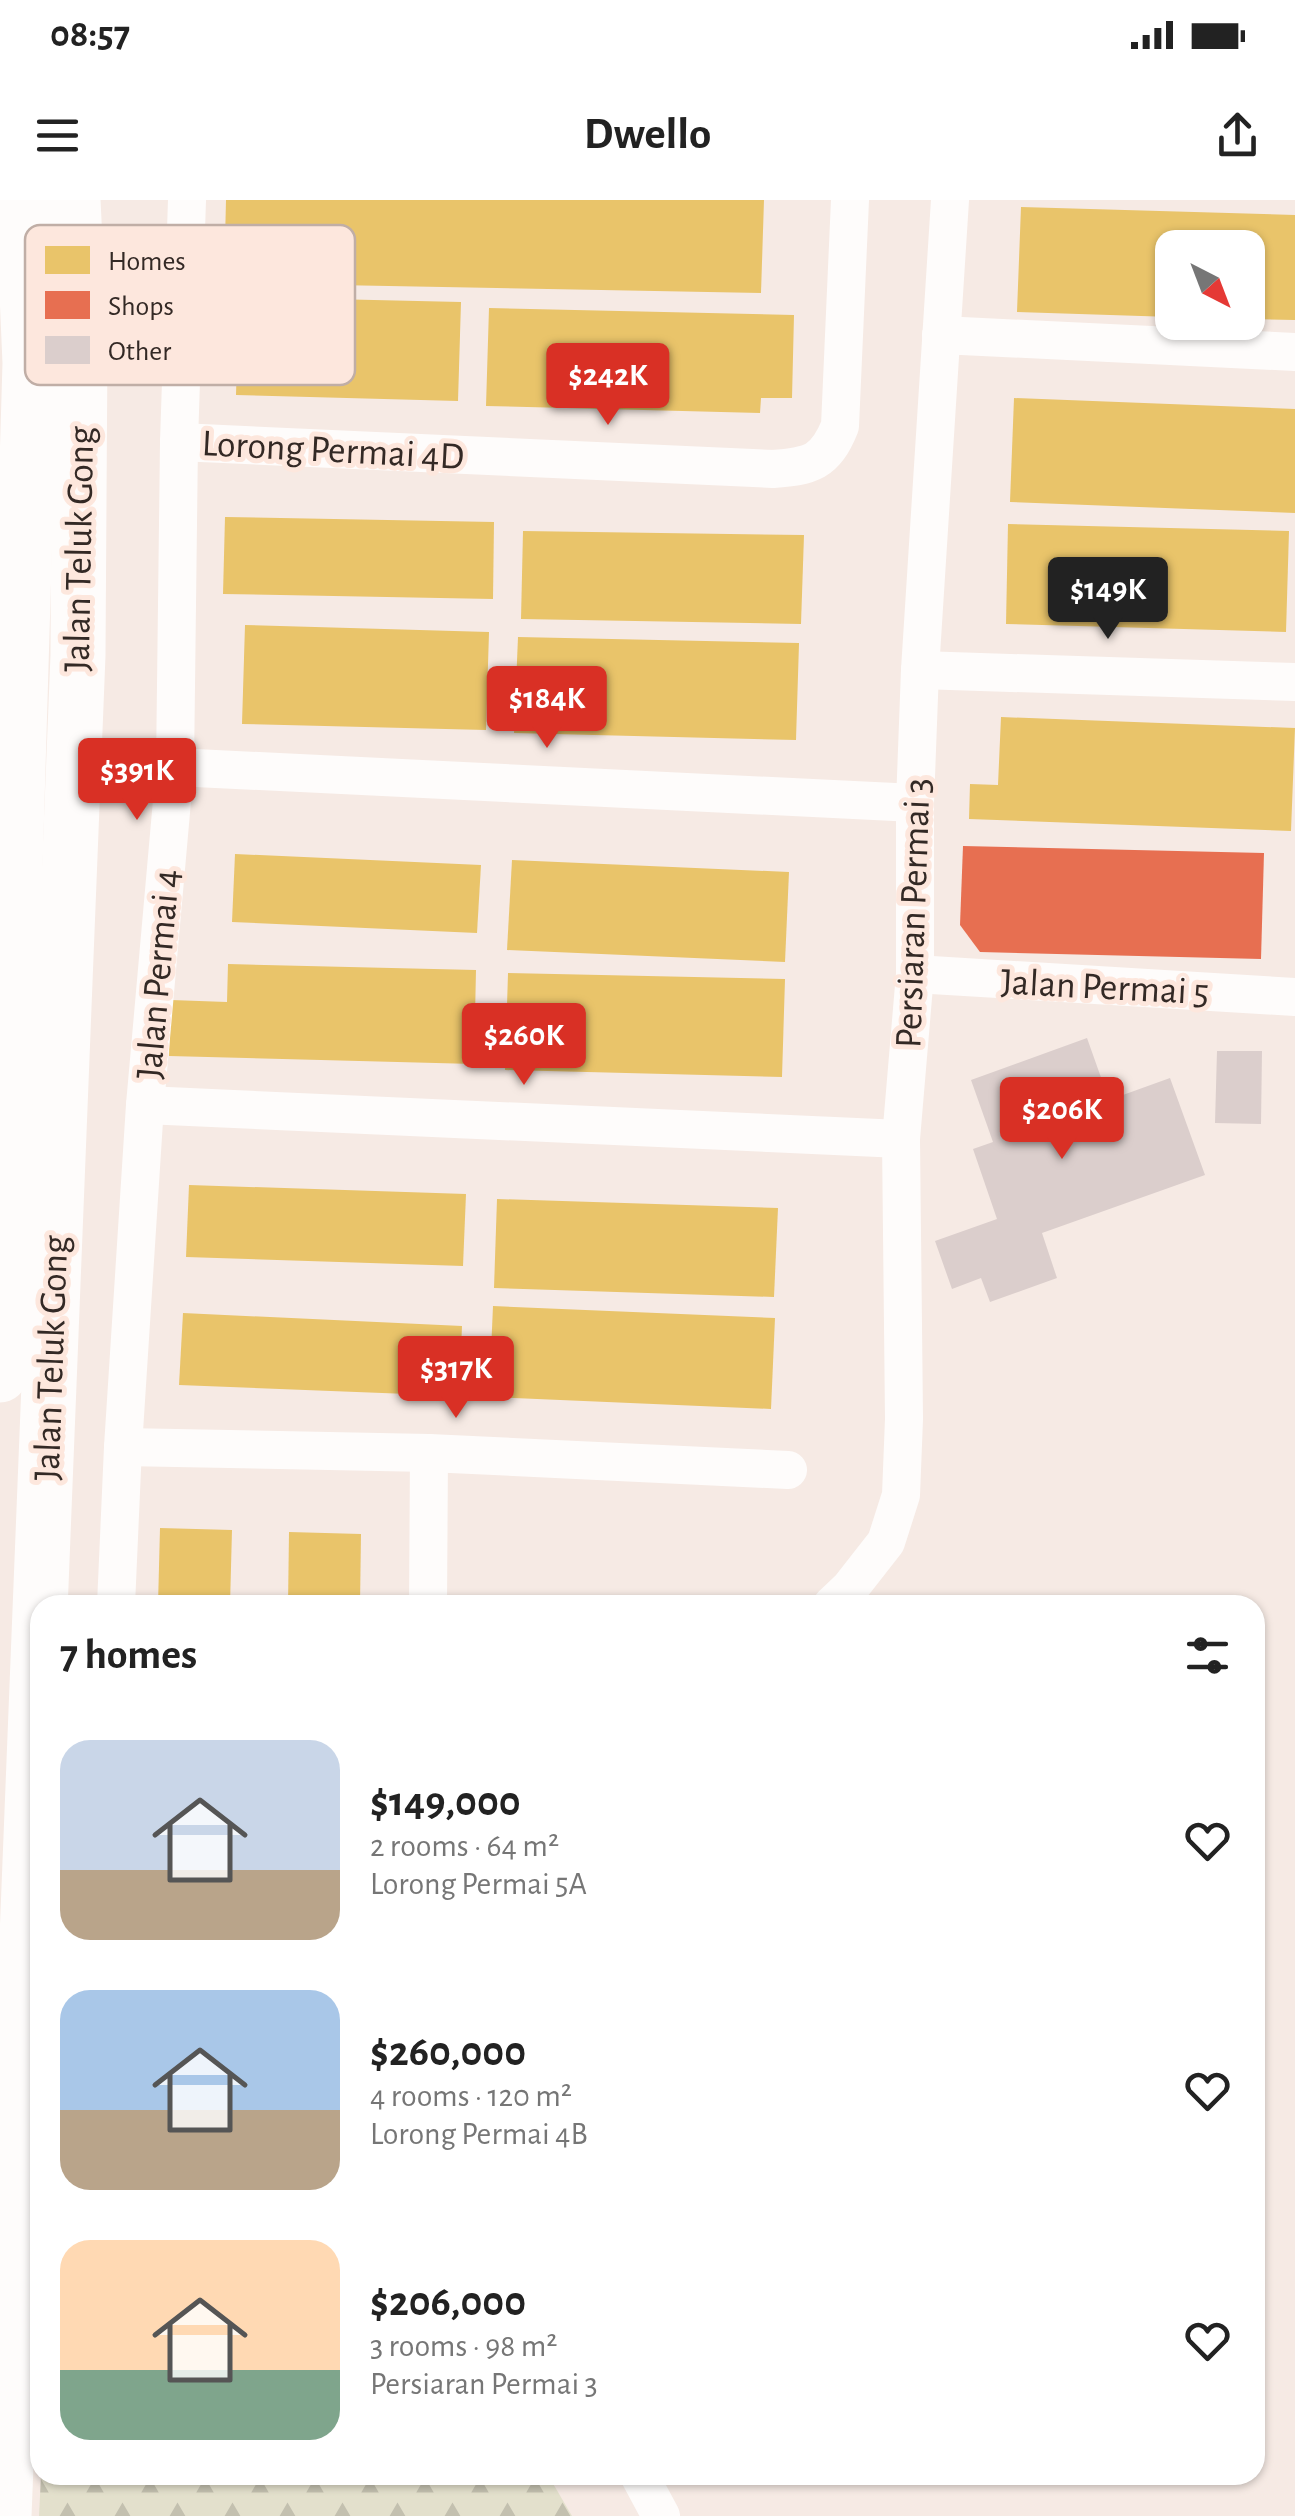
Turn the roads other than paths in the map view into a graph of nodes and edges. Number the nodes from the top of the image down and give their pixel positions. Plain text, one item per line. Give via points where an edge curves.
1 (23, 200) edge
2 (73, 200) edge
3 (187, 200) edge
4 (850, 200) edge
5 (950, 200) edge
6 (74, 225) edge
7 (186, 225) edge
8 (25, 247) edge
9 (941, 335) junction
10 (1295, 352) edge
11 (29, 385) edge
12 (80, 385) edge
13 (181, 385) edge
14 (179, 442) junction
15 (920, 670) junction
16 (1295, 682) edge
17 (176, 768) junction
18 (916, 803) junction
19 (915, 974) junction
20 (1295, 997) edge
21 (145, 1105) junction
22 (901, 1139) junction
23 (0, 1375) edge
24 (122, 1447) junction
25 (429, 1453) junction
26 (788, 1470) dead end
27 (48, 1595) edge
28 (116, 1595) edge
29 (428, 1595) edge
30 (843, 1595) edge
31 (30, 2143) edge
32 (29, 2174) edge
33 (645, 2485) edge
34 (4, 2516) edge
35 (662, 2516) edge

1 - 8 main road, Jalan Teluk Gong
2 - 6 main road, Jalan Teluk Gong
3 - 7 street, Jalan Permai 4
4 - 14 street, Lorong Permai 4D via 840,426 831,448 796,468
5 - 9 street, Persiaran Permai 3
9 - 10 street
9 - 15 street, Persiaran Permai 3
11 - 23 main road, Jalan Teluk Gong
12 - 27 main road, Jalan Teluk Gong via 78,655
13 - 14 street, Jalan Permai 4
14 - 17 street, Jalan Permai 4
15 - 16 street
15 - 18 street, Persiaran Permai 3
17 - 18 street
17 - 21 street, Jalan Permai 4
18 - 19 street, Persiaran Permai 3
19 - 20 street, Jalan Permai 5
19 - 22 street, Persiaran Permai 3
21 - 22 street
21 - 24 street, Jalan Permai 4
22 - 30 street, Persiaran Permai 3 via 901,1495 886,1542
24 - 25 street
24 - 28 street, Jalan Permai 4
25 - 26 street
25 - 29 street
31 - 32 main road, Jalan Teluk Gong
32 - 34 main road, Jalan Teluk Gong
33 - 35 street

